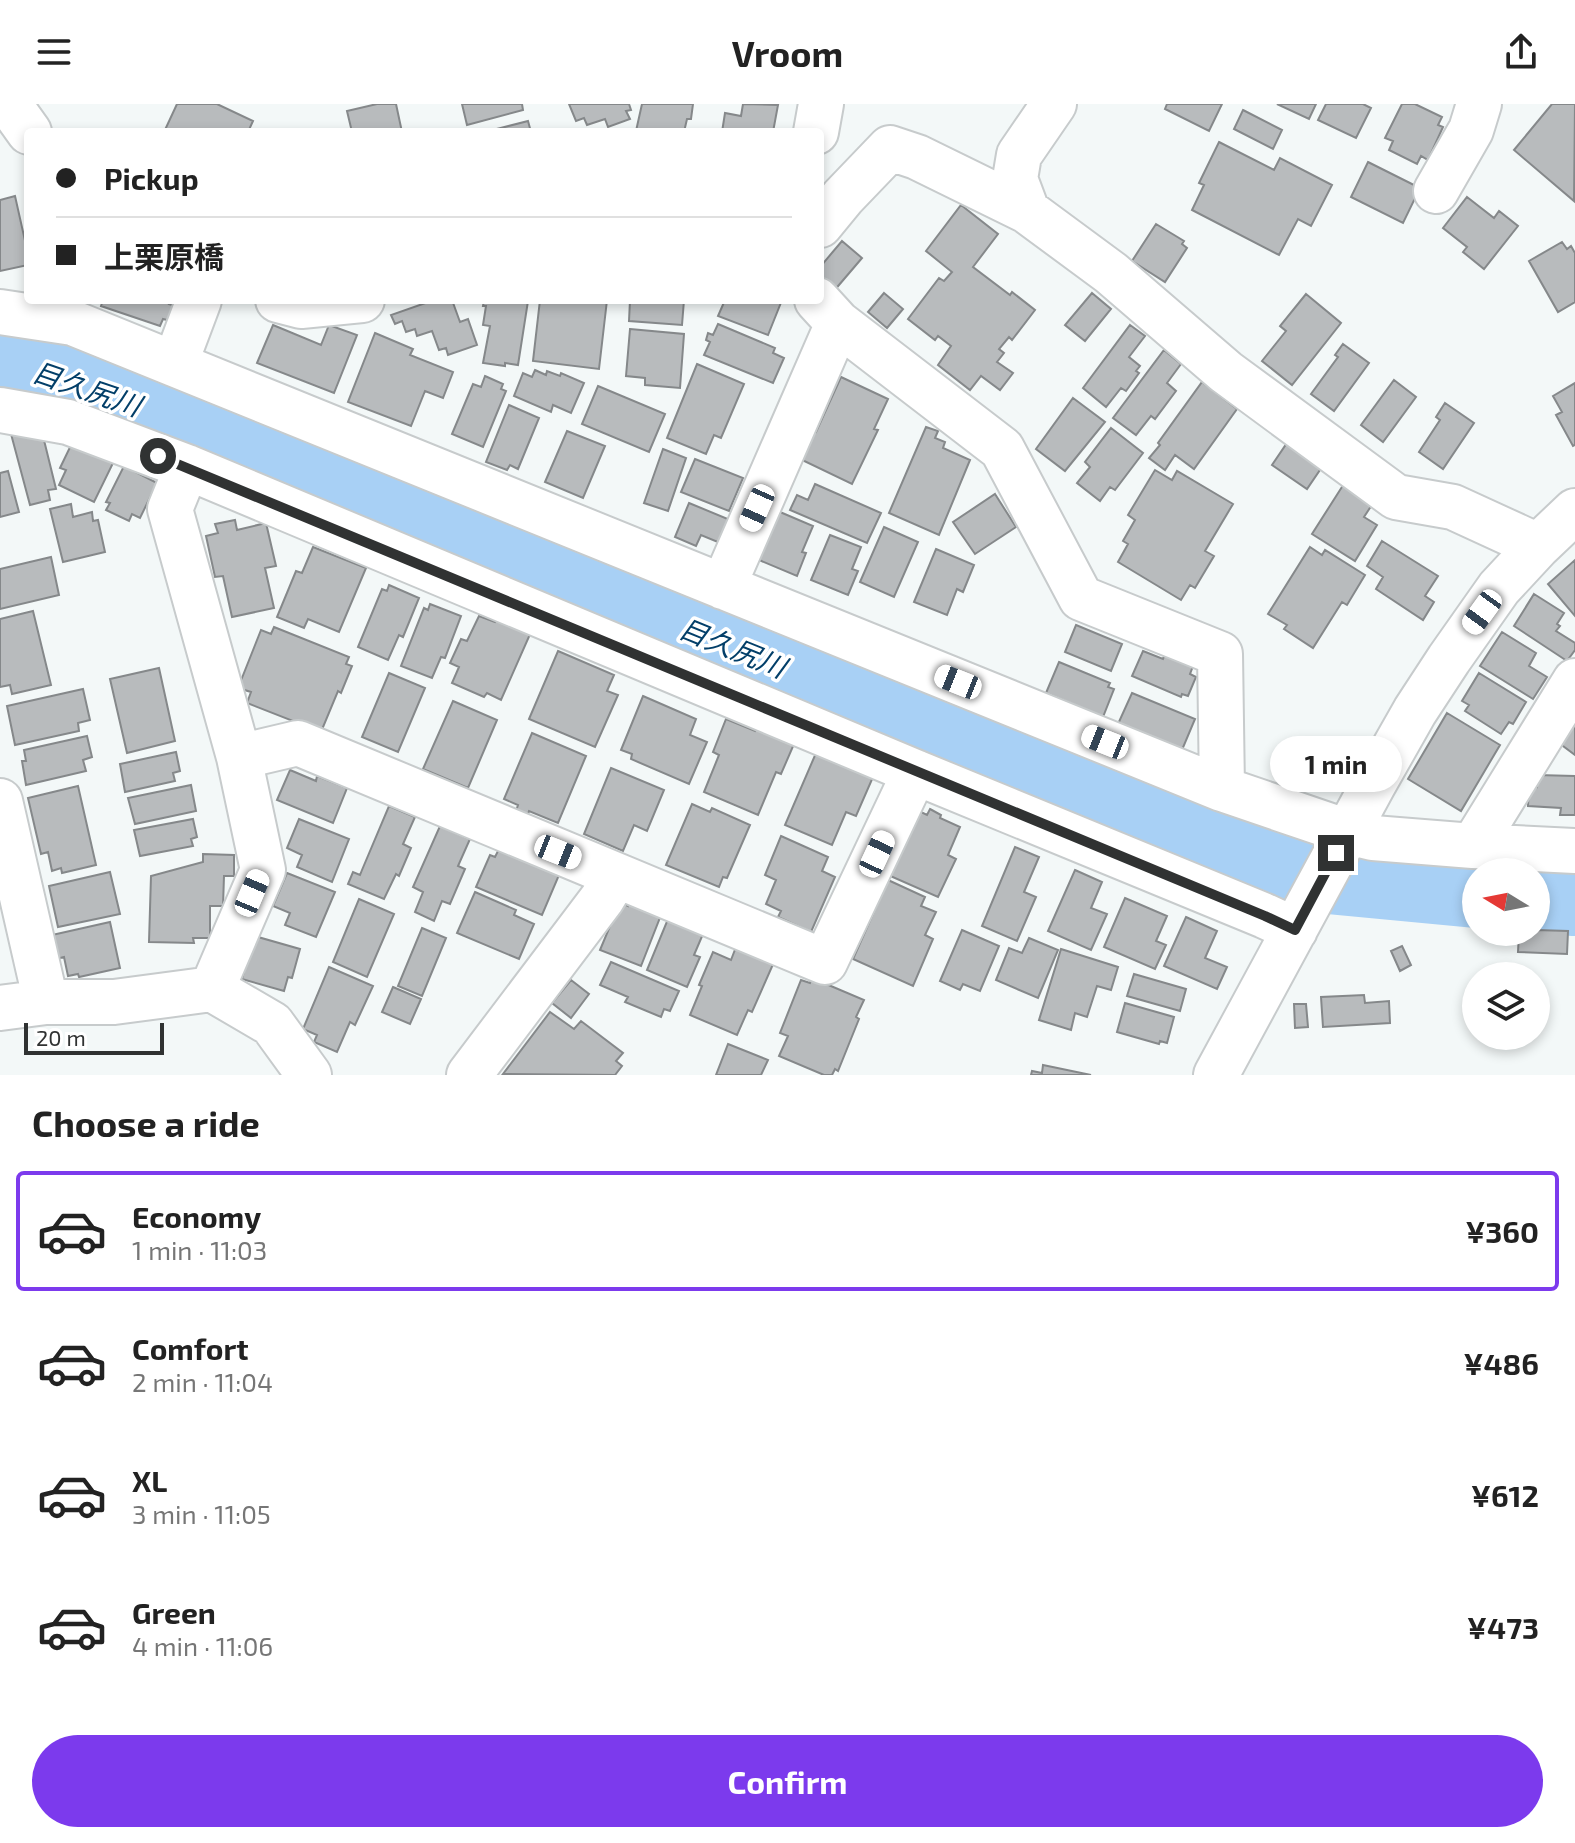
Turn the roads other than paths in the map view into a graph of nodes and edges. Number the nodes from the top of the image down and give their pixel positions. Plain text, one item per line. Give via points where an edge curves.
1 (9, 104) edge
2 (821, 104) edge
3 (1054, 104) edge
4 (1479, 104) edge
5 (26, 128) edge
6 (817, 128) edge
7 (1436, 191) dead end
8 (828, 199) edge
9 (1027, 211) junction
10 (198, 304) edge
11 (293, 304) edge
12 (321, 304) edge
13 (827, 311) edge
14 (0, 312) edge
15 (175, 364) junction
16 (0, 410) edge
17 (187, 467) junction
18 (1575, 511) edge
19 (1538, 546) junction
20 (723, 587) junction
21 (1575, 681) edge
22 (239, 757) junction
23 (915, 772) junction
24 (1222, 789) junction
25 (0, 801) edge
26 (1342, 843) junction
27 (1473, 846) junction
28 (1575, 851) edge
29 (616, 876) junction
30 (1299, 922) junction
31 (212, 989) junction
32 (46, 1002) junction
33 (0, 1008) edge
34 (309, 1075) edge
35 (469, 1075) edge
36 (1216, 1075) edge

1 - 5 street
2 - 6 street
3 - 9 street via 1019,155 1015,179
4 - 7 street via 1471,130
8 - 9 street via 890,148
9 - 19 street via 1111,273 1226,372 1396,497 1453,507
10 - 15 street
11 - 12 street
13 - 20 street
13 - 24 street via 1002,449 1081,598 1220,654
14 - 15 street via 73,323
15 - 20 street
16 - 17 street via 68,422
17 - 22 street via 170,509
17 - 23 street
18 - 19 street
19 - 26 street via 1499,588 1449,659
20 - 24 street
21 - 27 street
22 - 29 street via 298,743
22 - 31 street via 263,870
23 - 29 street via 825,962
23 - 30 street via 1265,916
24 - 26 street
25 - 32 street
26 - 27 street via 1373,838
26 - 30 street
27 - 28 street
29 - 35 street
30 - 36 street
31 - 32 street via 114,1002
31 - 34 street via 272,1024
32 - 33 street

